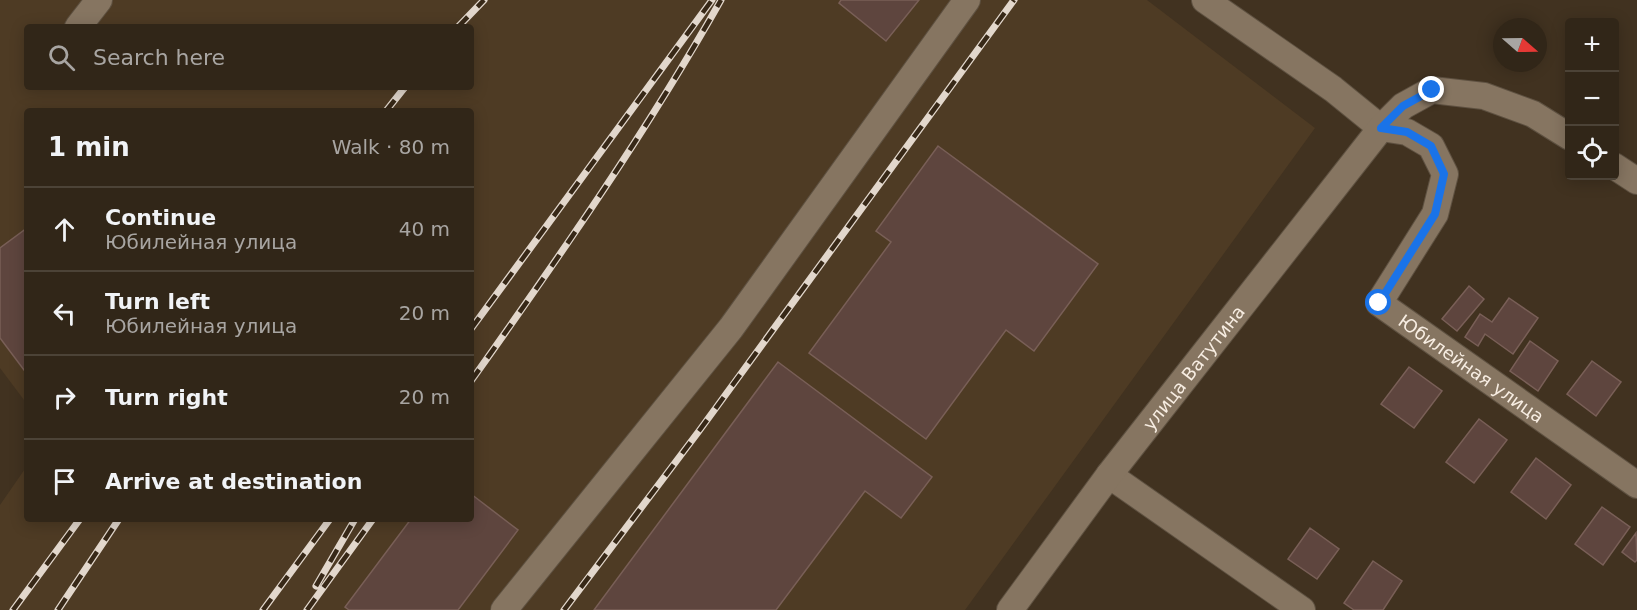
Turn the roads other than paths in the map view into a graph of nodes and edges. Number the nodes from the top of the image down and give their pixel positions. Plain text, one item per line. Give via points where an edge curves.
1 (99, 0) edge
2 (967, 0) edge
3 (1205, 0) edge
4 (80, 24) edge
5 (1381, 128) junction
6 (1565, 134) edge
7 (1619, 169) edge
8 (1637, 181) edge
9 (1109, 475) junction
10 (1637, 485) edge
11 (504, 610) edge
12 (1010, 610) edge
13 (1302, 610) edge

1 - 4 street
2 - 11 street via 731,328
3 - 5 street via 1333,89
5 - 6 street, улица Ватутина via 1403,106 1432,90 1484,96 1533,114
5 - 9 street, улица Ватутина
5 - 10 street, Юбилейная улица via 1407,132 1431,146 1444,174 1435,214 1379,303
7 - 8 street
9 - 12 street, улица Ватутина
9 - 13 street

